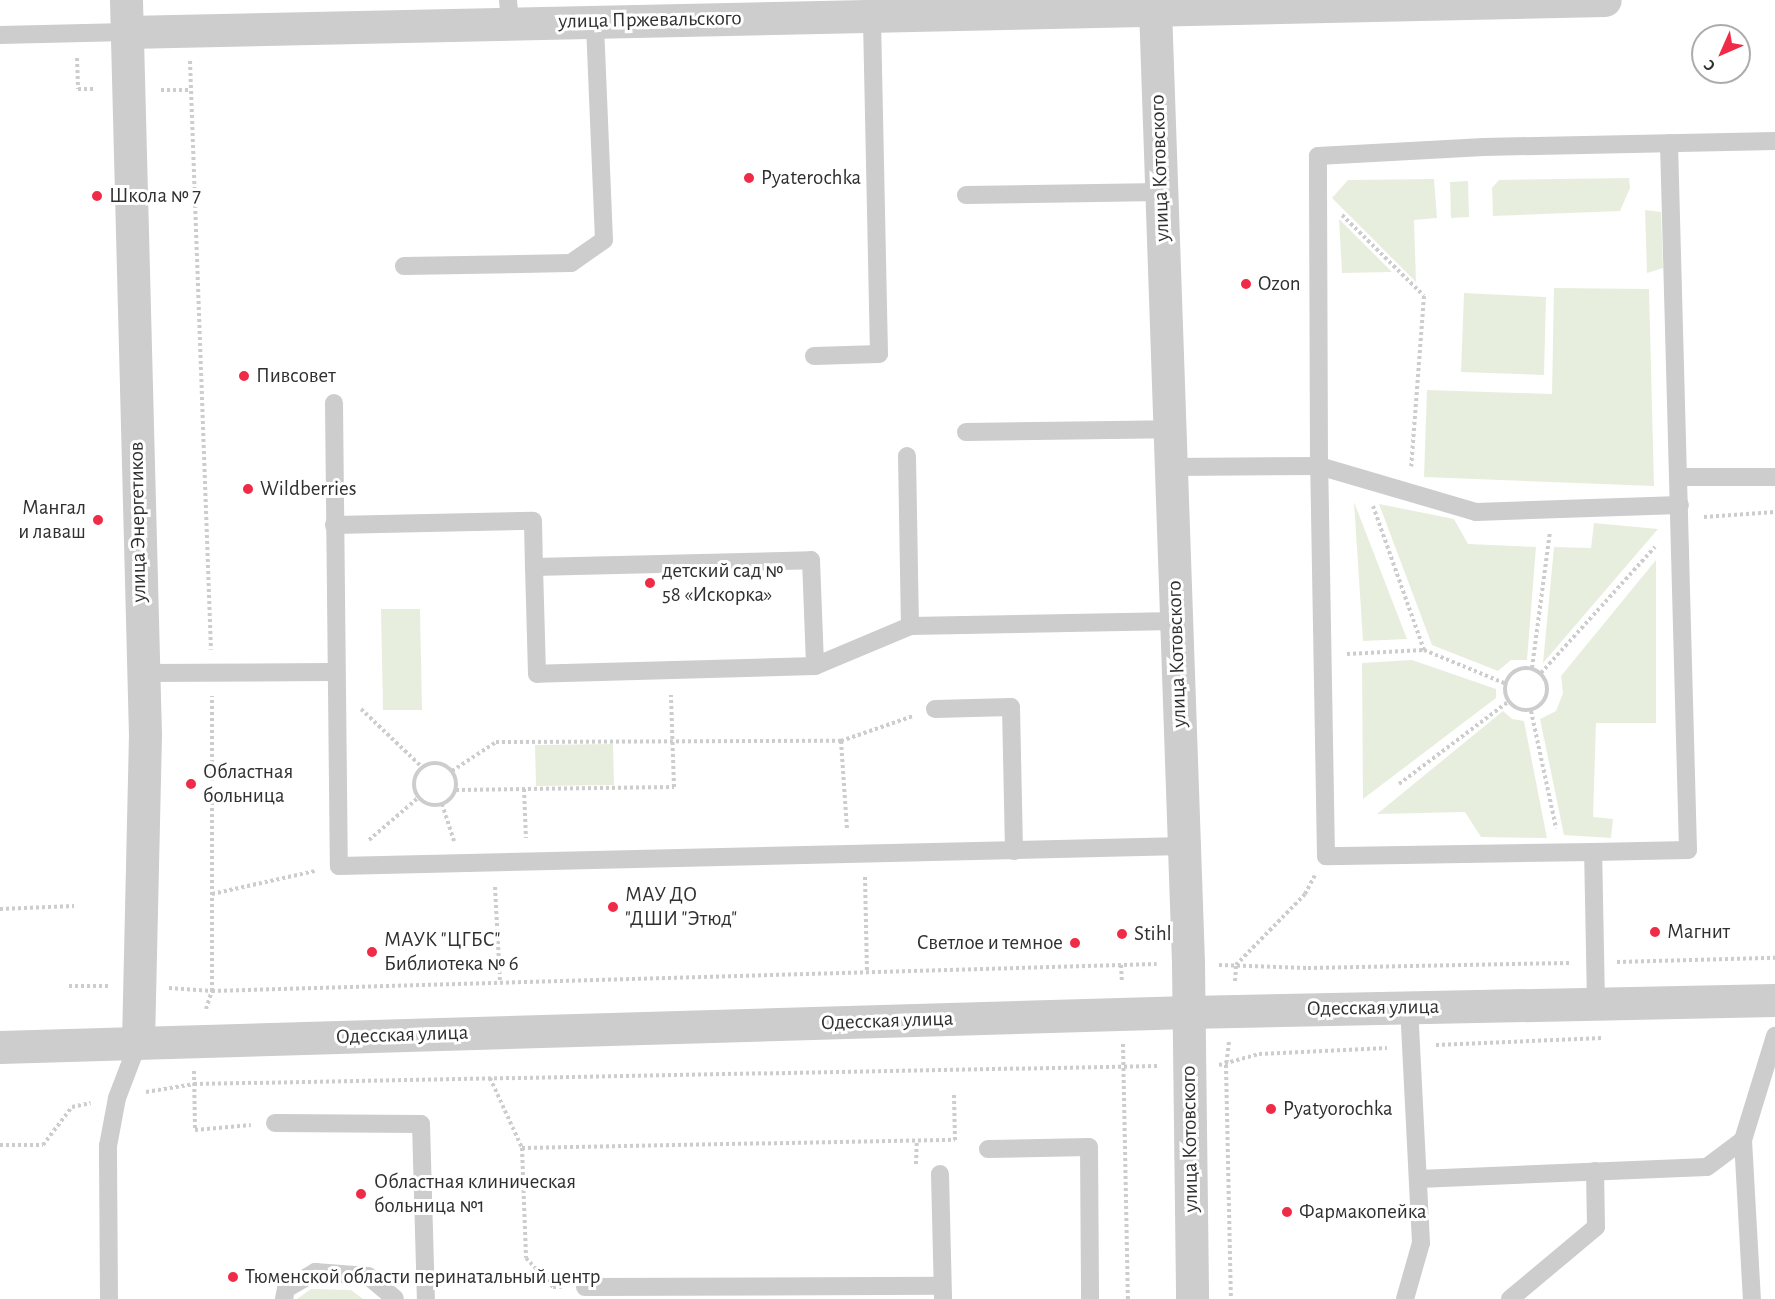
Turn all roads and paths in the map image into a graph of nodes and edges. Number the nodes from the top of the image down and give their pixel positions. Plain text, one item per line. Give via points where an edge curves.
1 (1605, 0) edge
2 (1229, 4) edge
3 (1155, 8) junction
4 (509, 11) edge
5 (872, 15) junction
6 (126, 16) edge
7 (595, 21) junction
8 (189, 30) junction
9 (0, 34) edge
10 (1775, 141) edge
11 (1670, 143) junction
12 (1318, 191) junction
13 (1161, 192) junction
14 (966, 195) dead end
15 (404, 267) dead end
16 (814, 356) dead end
17 (334, 403) dead end
18 (1168, 429) junction
19 (966, 432) dead end
20 (907, 456) dead end
21 (1319, 466) junction
22 (1171, 467) junction
23 (1680, 477) junction
24 (1775, 477) edge
25 (1364, 479) junction
26 (1410, 493) junction
27 (1554, 510) junction
28 (1680, 512) junction
29 (1775, 512) edge
30 (334, 525) junction
31 (534, 567) junction
32 (1176, 621) junction
33 (910, 626) junction
34 (1424, 650) junction
35 (1322, 655) junction
36 (815, 666) junction
37 (1532, 668) junction
38 (671, 670) junction
39 (334, 672) junction
40 (142, 673) junction
41 (212, 673) junction
42 (1541, 673) junction
43 (1504, 683) junction
44 (1508, 702) junction
45 (336, 709) junction
46 (935, 709) joint
47 (1531, 711) junction
48 (673, 741) junction
49 (422, 767) junction
50 (452, 771) junction
51 (1399, 784) dead end
52 (456, 790) junction
53 (419, 797) junction
54 (442, 804) junction
55 (1184, 846) junction
56 (1014, 851) junction
57 (1562, 852) junction
58 (1593, 852) junction
59 (1326, 856) junction
60 (461, 861) junction
61 (339, 866) junction
62 (212, 894) junction
63 (74, 906) dead end
64 (0, 909) edge
65 (1775, 958) edge
66 (1188, 963) junction
67 (1595, 963) junction
68 (1121, 965) junction
69 (1236, 965) junction
70 (69, 986) dead end
71 (141, 987) junction
72 (212, 991) junction
73 (1775, 1000) edge
74 (1596, 1003) junction
75 (1409, 1007) junction
76 (1233, 1011) junction
77 (1188, 1012) junction
78 (1122, 1014) junction
79 (1775, 1036) edge
80 (1611, 1038) dead end
81 (195, 1041) junction
82 (138, 1043) junction
83 (0, 1047) edge
84 (1412, 1047) junction
85 (1226, 1065) junction
86 (1188, 1066) junction
87 (1123, 1067) junction
88 (490, 1078) junction
89 (194, 1084) junction
90 (954, 1095) dead end
91 (117, 1098) junction
92 (275, 1123) joint
93 (1743, 1140) junction
94 (0, 1145) edge
95 (522, 1148) junction
96 (988, 1149) dead end
97 (1595, 1172) junction
98 (940, 1174) dead end
99 (1419, 1179) junction
100 (585, 1287) joint
101 (943, 1292) edge
102 (109, 1299) edge
103 (284, 1299) edge
104 (395, 1299) edge
105 (426, 1299) edge
106 (1090, 1299) edge
107 (1128, 1299) edge
108 (1192, 1299) edge
109 (1231, 1299) edge
110 (1405, 1299) edge
111 (1510, 1299) edge
112 (1752, 1299) edge

1 - 2 street, улица Пржевальского
2 - 3 street, улица Пржевальского
3 - 5 street, улица Пржевальского
3 - 13 street, улица Котовского
4 - 7 street, улица Пржевальского
4 - 8 street, улица Пржевальского
5 - 7 street, улица Пржевальского
5 - 16 lane via 879,354
6 - 8 street, улица Пржевальского
6 - 9 lane
6 - 40 street, улица Энергетиков
7 - 15 lane via 603,240 571,263
8 - 41 path
10 - 11 lane
11 - 12 lane via 1318,156
11 - 23 lane
12 - 21 lane
12 - 26 path via 1424,296
13 - 14 lane
13 - 18 street, улица Котовского
17 - 30 lane
18 - 19 lane
18 - 22 street, улица Котовского
20 - 33 lane
21 - 22 lane
21 - 25 lane
21 - 35 lane
22 - 32 street, улица Котовского
23 - 24 lane
23 - 28 lane
25 - 26 lane
25 - 34 path
26 - 27 lane via 1476,512
27 - 28 lane
27 - 37 path
28 - 29 path
28 - 42 path
28 - 58 lane via 1688,850
30 - 31 lane via 533,522
30 - 39 lane
31 - 36 lane via 812,560
31 - 38 lane via 537,674
32 - 33 lane
32 - 55 street, улица Котовского
33 - 36 lane
34 - 35 path
34 - 43 path
35 - 59 lane
36 - 38 lane
37 - 42 path
37 - 43 path via 1515,669
38 - 48 path
39 - 41 lane
39 - 45 lane
40 - 41 lane
40 - 71 street, улица Энергетиков
41 - 62 path
42 - 47 path via 1548,687 1546,695 1544,702
43 - 44 path
44 - 47 path via 1518,710
44 - 51 path
45 - 49 path via 364,709
45 - 61 lane
46 - 48 path via 841,741
46 - 56 lane via 1011,707
47 - 57 path
48 - 50 path via 496,742
48 - 52 path via 674,787
49 - 50 path via 441,764
49 - 53 path via 414,785
50 - 52 path
52 - 54 path
53 - 54 path via 429,805
53 - 61 path
54 - 60 path
55 - 56 lane
55 - 66 street, улица Котовского
56 - 60 lane
57 - 58 lane
57 - 59 lane
58 - 67 lane
59 - 69 path via 1305,894
60 - 61 lane
61 - 62 path
62 - 72 path
63 - 64 path
65 - 67 path
66 - 68 path
66 - 69 path
66 - 77 street, улица Котовского
67 - 69 path via 1308,968
67 - 74 lane
68 - 72 path
68 - 78 path
69 - 76 path
70 - 71 path
71 - 72 path
71 - 82 street, улица Энергетиков
72 - 81 path
73 - 74 street, Одесская улица
74 - 75 street, Одесская улица
75 - 76 street, Одесская улица
75 - 84 lane
76 - 77 street, Одесская улица
76 - 85 path
77 - 78 street, Одесская улица
77 - 86 street, улица Котовского
78 - 81 street, Одесская улица
78 - 87 path
79 - 93 lane
80 - 84 path
81 - 82 street, Одесская улица
81 - 89 path
82 - 83 street, Одесская улица
82 - 91 lane
84 - 85 path via 1259,1054
84 - 99 lane
85 - 86 path
85 - 109 path
86 - 87 path
86 - 108 street, улица Котовского
87 - 88 path
87 - 107 path
88 - 89 path
88 - 95 path
89 - 91 path
89 - 92 path via 195,1130
90 - 95 path via 955,1140
91 - 94 path via 72,1107 43,1144
91 - 102 lane via 108,1146
92 - 105 lane via 421,1124
93 - 97 lane via 1707,1167
93 - 112 lane
95 - 100 path via 526,1258 553,1287
96 - 106 lane via 1089,1148
97 - 99 lane
97 - 111 lane via 1596,1227
98 - 101 lane
99 - 110 lane via 1421,1243
100 - 101 lane
103 - 104 lane via 286,1289 315,1272 368,1276

